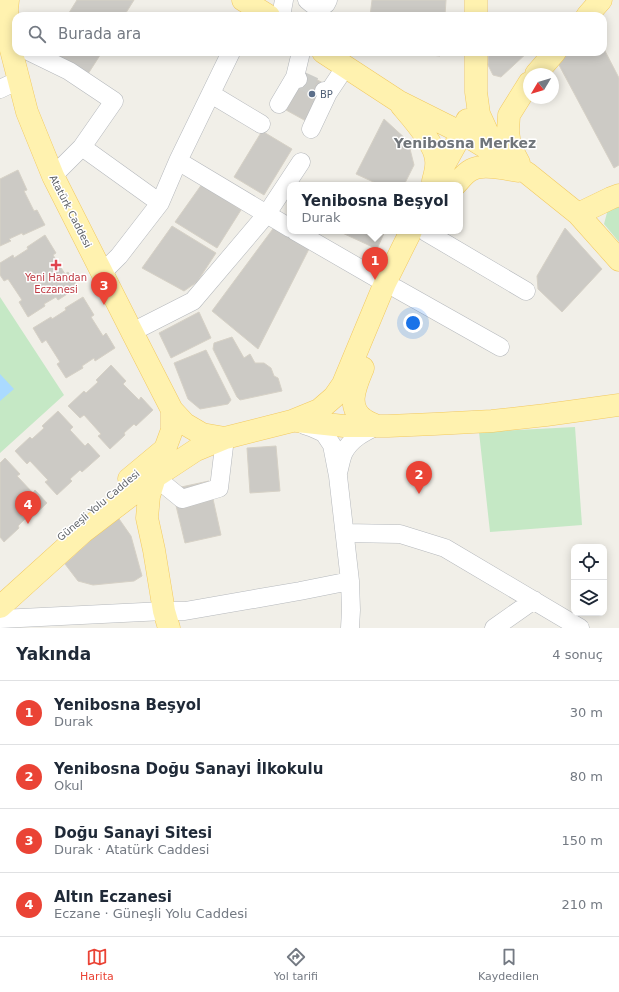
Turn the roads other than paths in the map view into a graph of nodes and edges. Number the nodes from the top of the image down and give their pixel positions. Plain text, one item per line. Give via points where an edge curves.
1 (284, 0) edge
2 (307, 0) edge
3 (328, 0) edge
4 (476, 0) edge
5 (601, 0) edge
6 (5, 7) edge
7 (282, 12) edge
8 (476, 12) edge
9 (590, 12) edge
10 (12, 38) edge
11 (12, 53) edge
12 (38, 56) edge
13 (229, 56) edge
14 (300, 56) edge
15 (330, 56) edge
16 (476, 56) edge
17 (552, 56) edge
18 (346, 66) junction
19 (541, 68) edge
20 (9, 84) edge
21 (476, 92) junction
22 (523, 93) edge
23 (211, 94) junction
24 (398, 101) junction
25 (279, 104) dead end
26 (261, 124) dead end
27 (453, 128) junction
28 (312, 129) dead end
29 (82, 147) junction
30 (178, 161) junction
31 (301, 162) dead end
32 (527, 173) junction
33 (53, 176) junction
34 (288, 182) edge
35 (434, 182) edge
36 (434, 182) edge
37 (458, 182) edge
38 (287, 183) edge
39 (619, 195) edge
40 (160, 203) junction
41 (578, 214) junction
42 (266, 215) junction
43 (287, 226) edge
44 (300, 234) edge
45 (419, 234) edge
46 (426, 234) edge
47 (619, 260) edge
48 (102, 273) junction
49 (391, 286) junction
50 (526, 291) dead end
51 (132, 332) junction
52 (500, 347) dead end
53 (619, 405) edge
54 (172, 410) junction
55 (292, 421) junction
56 (377, 426) junction
57 (225, 438) junction
58 (155, 476) junction
59 (338, 476) junction
60 (345, 533) junction
61 (350, 581) junction
62 (534, 600) junction
63 (1, 602) edge
64 (167, 620) edge
65 (350, 628) edge
66 (494, 628) edge
67 (580, 628) edge

1 - 7 street
2 - 3 street via 322,6
4 - 8 main road
5 - 9 main road
6 - 10 main road, Atatürk Caddesi
11 - 20 main road, Atatürk Caddesi
12 - 29 street via 69,71 114,101
13 - 23 street
14 - 25 street via 296,78
15 - 18 main road
16 - 21 main road
17 - 19 main road
18 - 24 main road
18 - 28 street via 326,92
20 - 33 main road, Atatürk Caddesi via 27,112
21 - 27 main road via 468,109
21 - 32 main road via 479,114 490,138
22 - 32 main road via 509,115 508,131 510,146 516,160
23 - 26 street
23 - 30 street
24 - 27 main road
24 - 35 main road via 431,145 436,158
27 - 32 main road
27 - 36 main road
29 - 33 street
29 - 40 street
30 - 40 street
30 - 42 street
31 - 34 street
32 - 37 main road via 482,167 472,169
32 - 41 main road
33 - 48 main road, Atatürk Caddesi
38 - 42 street
39 - 41 main road
40 - 48 street via 119,256
41 - 47 main road
42 - 43 street
42 - 51 street via 194,301
44 - 49 street
45 - 49 main road
46 - 50 street
48 - 51 main road, Atatürk Caddesi
49 - 52 street
49 - 55 main road via 343,384 334,397 319,410
49 - 56 main road via 353,400 357,414
51 - 54 main road, Atatürk Caddesi
53 - 56 main road via 492,421
54 - 57 main road via 185,424 202,434
54 - 63 main road, Güneşli Yolu Caddesi via 172,430 165,449
55 - 56 main road
55 - 57 main road, Güneşli Yolu Caddesi
55 - 59 street via 324,434 332,445
56 - 59 street via 362,433 344,451
57 - 58 main road, Güneşli Yolu Caddesi via 196,450
57 - 58 street via 219,488 182,499
58 - 63 main road, Güneşli Yolu Caddesi via 83,532
58 - 64 main road via 149,496 147,518
59 - 60 street
60 - 61 street
60 - 62 street via 400,534 445,548
61 - 64 street via 185,611
61 - 65 street
62 - 66 street
62 - 67 street
63 - 64 street

